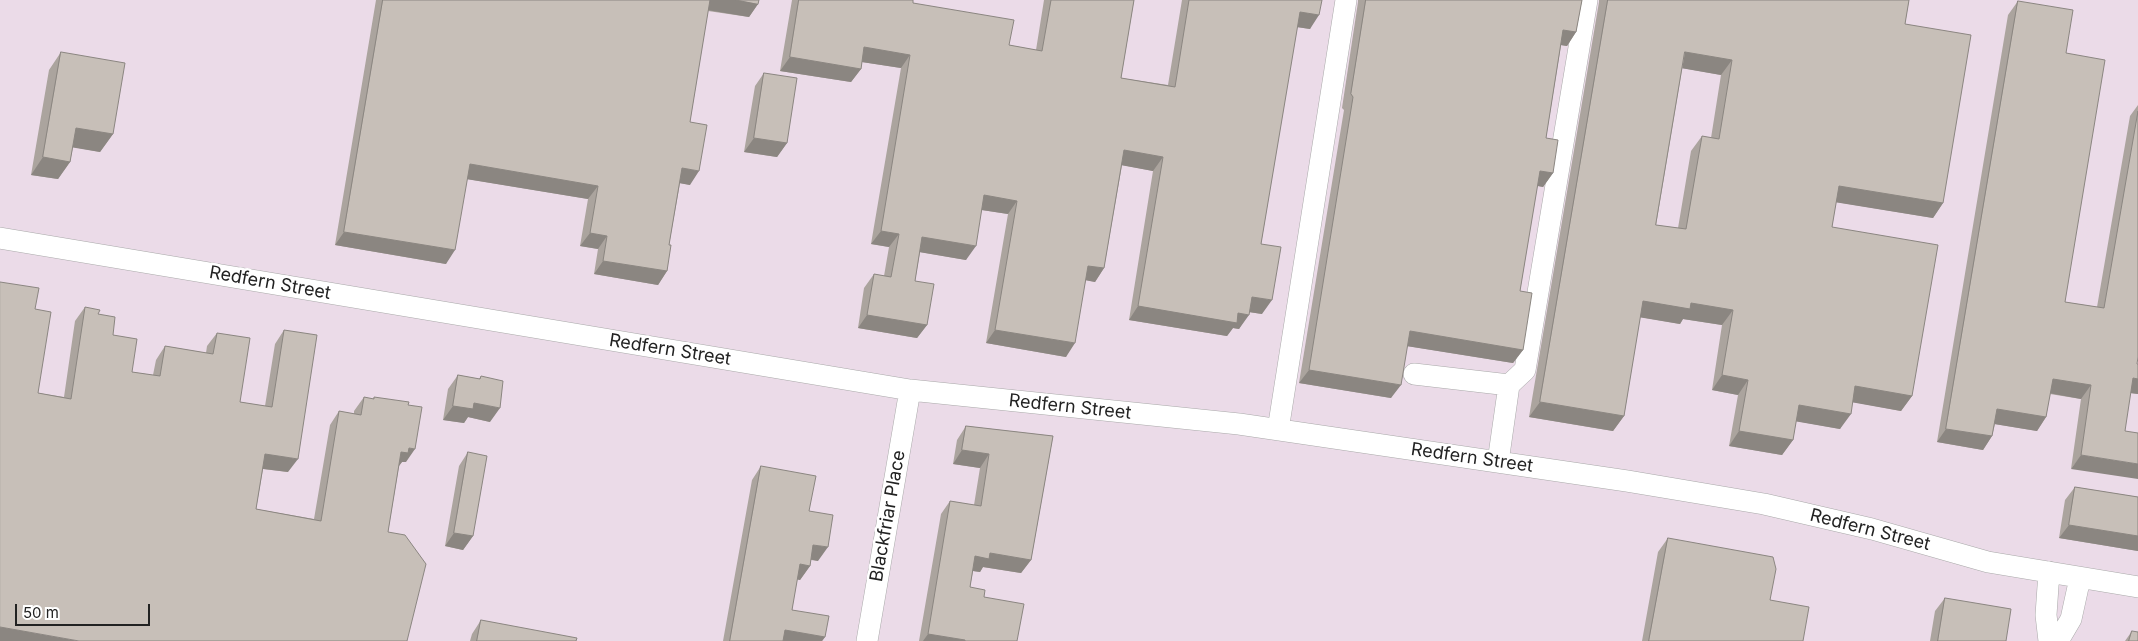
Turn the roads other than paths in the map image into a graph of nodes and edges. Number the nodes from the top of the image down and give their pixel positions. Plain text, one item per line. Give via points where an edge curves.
1 (1346, 0) edge
2 (1587, 0) edge
3 (0, 238) edge
4 (1414, 374) dead end
5 (1509, 385) junction
6 (910, 390) junction
7 (1278, 430) junction
8 (1498, 462) junction
9 (2049, 572) junction
10 (2080, 578) junction
11 (2138, 588) edge
12 (867, 641) edge
13 (2049, 641) edge
14 (2058, 641) edge

1 - 7 street
2 - 5 street via 1525,370
3 - 6 street, Redfern Street
4 - 5 street
5 - 8 street
6 - 7 street, Redfern Street
6 - 12 street, Blackfriar Place
7 - 8 street, Redfern Street
8 - 9 street, Redfern Street via 1764,504 1988,562
9 - 10 street, Redfern Street
9 - 13 street via 2046,615
10 - 11 street, Redfern Street
10 - 14 street via 2071,619

